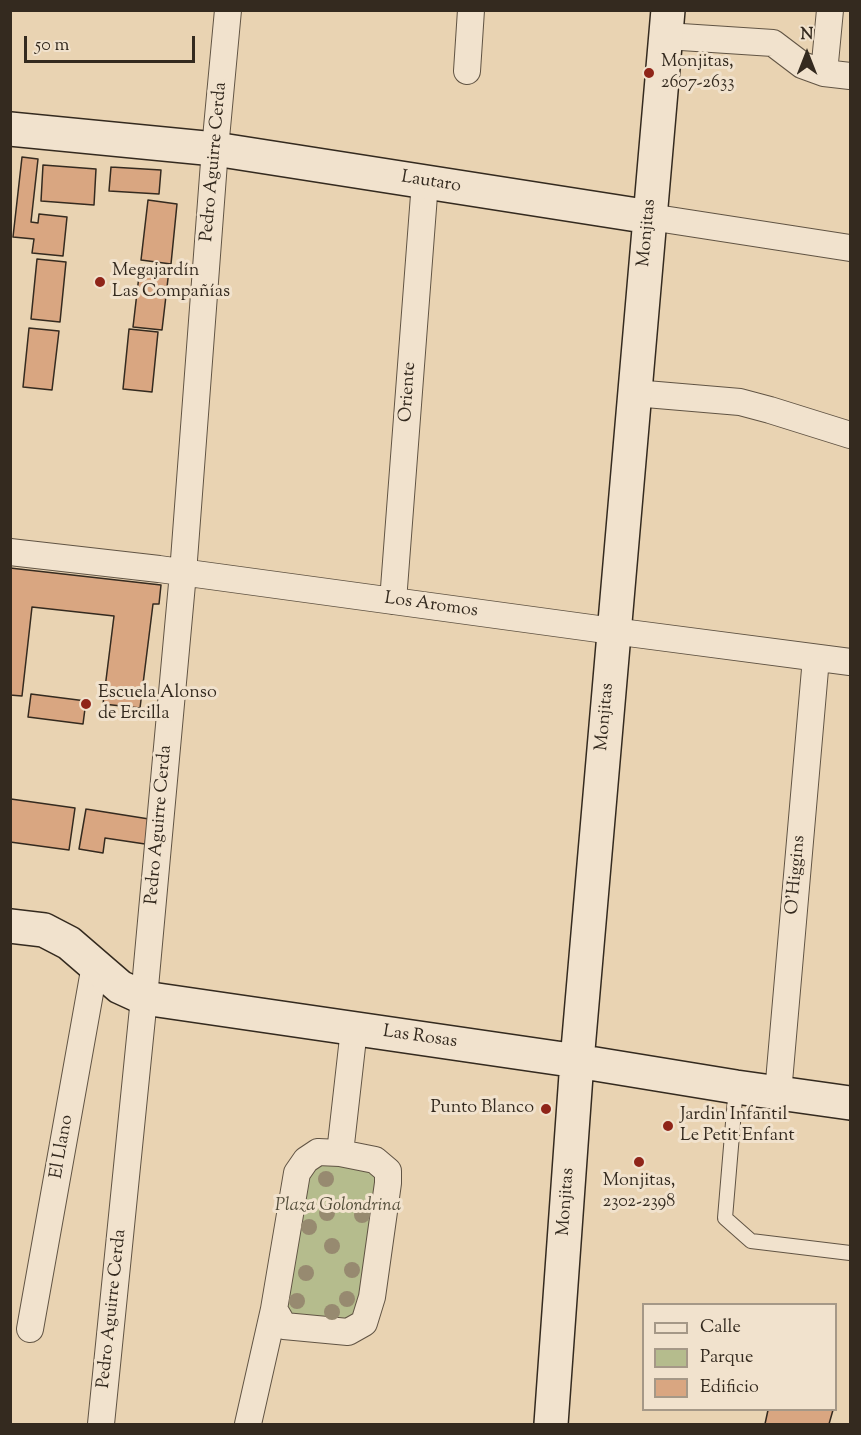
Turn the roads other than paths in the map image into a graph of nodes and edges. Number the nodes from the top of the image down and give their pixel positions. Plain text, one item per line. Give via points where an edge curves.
1 (228, 10) edge
2 (471, 10) edge
3 (831, 10) edge
4 (667, 23) edge
5 (467, 70) dead end
6 (824, 73) junction
7 (850, 76) edge
8 (10, 129) edge
9 (215, 148) junction
10 (425, 182) junction
11 (650, 218) junction
12 (850, 248) edge
13 (634, 393) junction
14 (850, 435) edge
15 (10, 552) edge
16 (183, 573) junction
17 (393, 601) junction
18 (613, 631) junction
19 (816, 658) junction
20 (850, 662) edge
21 (10, 926) edge
22 (95, 965) junction
23 (144, 998) junction
24 (354, 1029) junction
25 (577, 1060) junction
26 (736, 1087) junction
27 (778, 1093) junction
28 (850, 1103) edge
29 (340, 1153) junction
30 (850, 1253) edge
31 (274, 1309) junction
32 (30, 1329) dead end
33 (101, 1425) edge
34 (248, 1425) edge
35 (551, 1425) edge

1 - 9 street, Pedro Aguirre Cerda
2 - 5 street
3 - 6 street
4 - 6 street via 773,43 802,65
4 - 11 street, Monjitas
6 - 7 street
8 - 9 street, Lautaro
9 - 10 street, Lautaro
9 - 16 street, Pedro Aguirre Cerda
10 - 11 street, Lautaro
10 - 17 street, Oriente
11 - 12 street, Lautaro
11 - 13 street, Monjitas
13 - 14 street via 740,402
13 - 18 street, Monjitas
15 - 16 street, Los Aromos
16 - 17 street, Los Aromos
16 - 23 street, Pedro Aguirre Cerda
17 - 18 street, Los Aromos
18 - 19 street, Los Aromos
18 - 25 street, Monjitas
19 - 20 street, Los Aromos
19 - 27 street, O'Higgins
21 - 22 street, Las Rosas via 44,930 69,943
22 - 23 street, Las Rosas via 120,987
22 - 32 street, El Llano
23 - 24 street, Las Rosas
23 - 33 street, Pedro Aguirre Cerda
24 - 25 street, Las Rosas
24 - 29 street
25 - 26 street, Las Rosas
25 - 35 street, Monjitas
26 - 27 street, Las Rosas
26 - 30 lane via 725,1218 751,1241
27 - 28 street, Las Rosas
29 - 31 street via 318,1152 297,1173
29 - 31 street via 375,1161 388,1172 372,1297 364,1323 348,1332 284,1326
31 - 34 street

